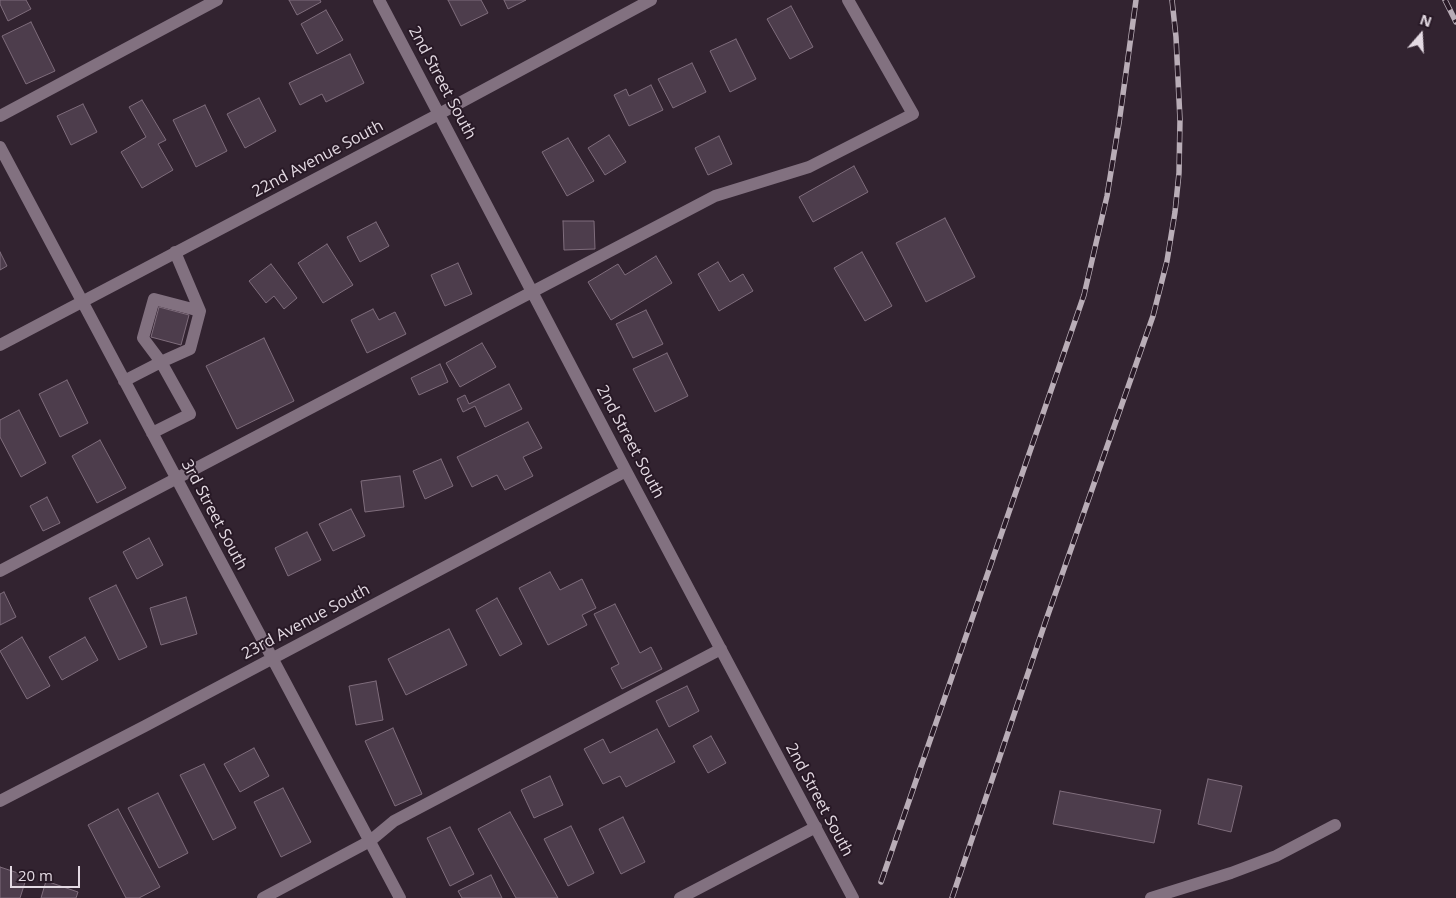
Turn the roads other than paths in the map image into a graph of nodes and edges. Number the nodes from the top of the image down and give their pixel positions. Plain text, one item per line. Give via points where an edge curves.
1 (217, 0) edge
2 (379, 0) edge
3 (651, 0) edge
4 (848, 0) edge
5 (439, 114) junction
6 (0, 116) edge
7 (0, 147) edge
8 (175, 252) junction
9 (533, 291) junction
10 (81, 301) junction
11 (200, 311) junction
12 (0, 345) edge
13 (161, 362) junction
14 (124, 381) junction
15 (152, 433) junction
16 (626, 471) junction
17 (176, 478) junction
18 (0, 571) edge
19 (720, 649) junction
20 (272, 659) junction
21 (0, 801) edge
22 (1335, 824) dead end
23 (816, 827) junction
24 (370, 841) junction
25 (264, 898) edge
26 (400, 898) edge
27 (680, 898) edge
28 (853, 898) edge
29 (1151, 898) edge

1 - 6 street
2 - 5 street, 2nd Street South
3 - 5 street, 22nd Avenue South
4 - 9 street via 913,114 808,167 715,196
5 - 8 street, 22nd Avenue South
5 - 9 street, 2nd Street South
7 - 10 street, 3rd Street South
8 - 10 street, 22nd Avenue South
8 - 11 street
9 - 16 street, 2nd Street South
9 - 17 street
10 - 12 street, 22nd Avenue South
10 - 14 street, 3rd Street South
11 - 13 street via 190,350
11 - 13 street via 154,299 142,338
13 - 14 street
13 - 15 street via 190,414
14 - 15 street, 3rd Street South
15 - 17 street, 3rd Street South
16 - 19 street, 2nd Street South
16 - 20 street, 23rd Avenue South
17 - 18 street
17 - 20 street, 3rd Street South
19 - 23 street, 2nd Street South
19 - 24 street via 394,821
20 - 21 street, 23rd Avenue South
20 - 24 street, 3rd Street South
22 - 29 street via 1276,856
23 - 27 street
23 - 28 street, 2nd Street South
24 - 25 street
24 - 26 street, 3rd Street South

